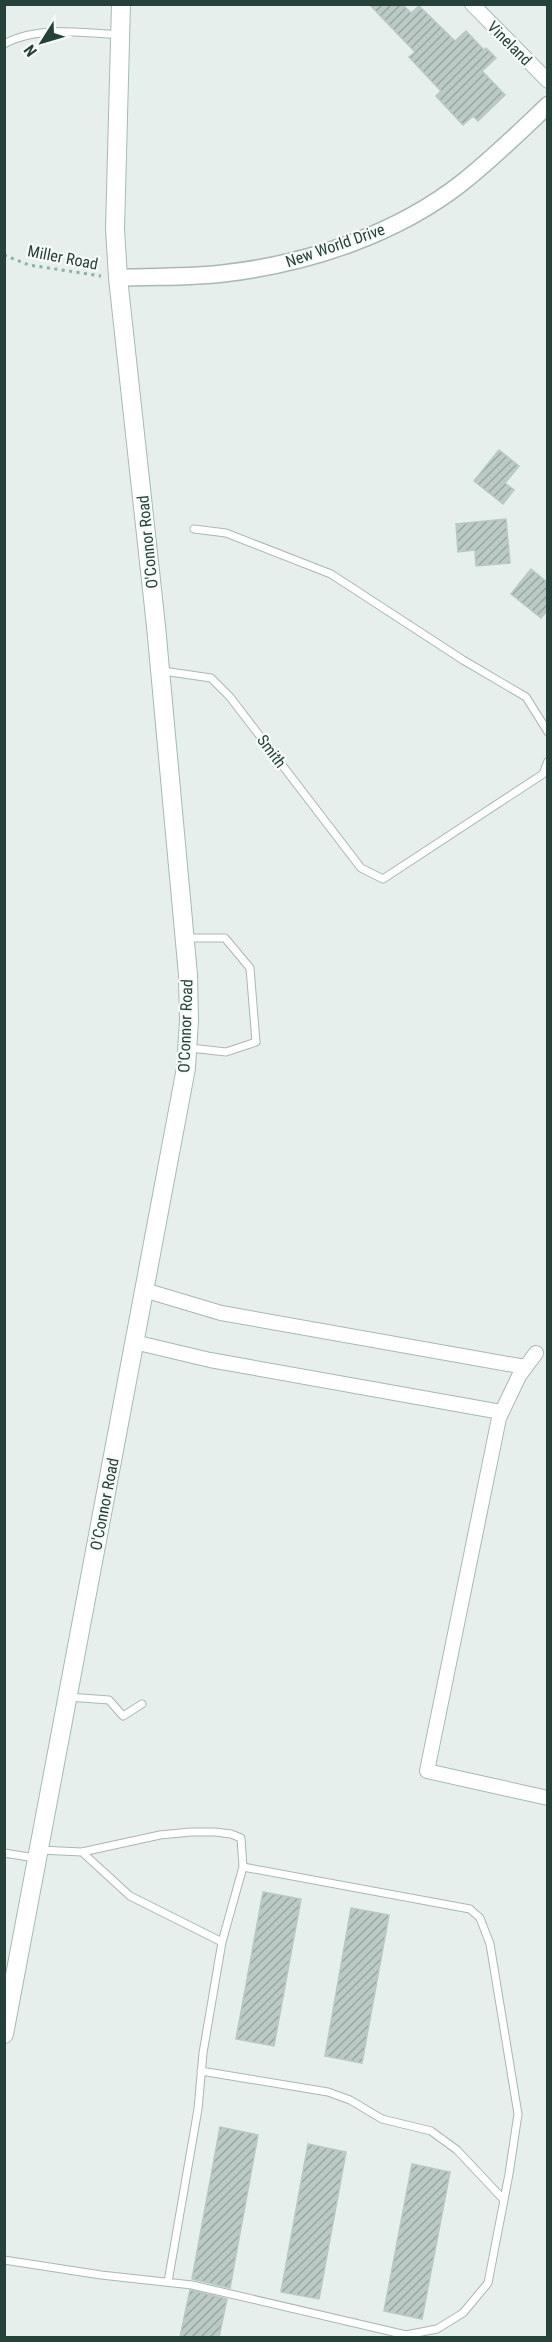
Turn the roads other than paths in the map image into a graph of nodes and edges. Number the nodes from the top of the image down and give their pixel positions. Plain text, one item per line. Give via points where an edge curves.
1 (121, 4) edge
2 (472, 4) edge
3 (120, 35) junction
4 (4, 44) edge
5 (548, 81) edge
6 (548, 105) edge
7 (118, 278) junction
8 (194, 529) dead end
9 (160, 671) junction
10 (548, 732) edge
11 (548, 761) edge
12 (185, 938) junction
13 (187, 1048) junction
14 (144, 1290) junction
15 (134, 1342) junction
16 (536, 1353) dead end
17 (525, 1367) junction
18 (501, 1412) junction
19 (68, 1697) junction
20 (142, 1704) dead end
21 (548, 1798) edge
22 (82, 1852) junction
23 (4, 1853) edge
24 (38, 1854) junction
25 (243, 1867) junction
26 (222, 1942) junction
27 (9, 1985) edge
28 (4, 2034) edge
29 (201, 2071) junction
30 (504, 2200) junction
31 (4, 2260) edge
32 (168, 2282) junction

1 - 3 main road, O'Connor Road
2 - 5 street, Vineland
3 - 4 lane via 64,30 12,39
3 - 7 main road, O'Connor Road via 115,229
6 - 7 street, New World Drive via 462,183 365,238 277,266 226,273
7 - 9 main road, O'Connor Road
8 - 10 lane via 226,532 331,574 526,697
9 - 11 lane, Smith via 211,678 230,697 361,868 383,879 543,774
9 - 12 main road, O'Connor Road
12 - 13 main road, O'Connor Road
12 - 13 lane via 225,939 250,968 256,1042 226,1052
13 - 14 main road, O'Connor Road
14 - 15 main road, O'Connor Road
14 - 17 street via 221,1313
15 - 18 street via 210,1360
15 - 19 main road, O'Connor Road
16 - 17 street
17 - 18 street
18 - 21 street via 427,1771
19 - 20 lane via 109,1700 123,1716
19 - 24 main road, O'Connor Road
22 - 24 lane
22 - 25 lane via 160,1835 215,1832 240,1838
22 - 26 lane via 130,1896
23 - 24 lane
24 - 27 main road, O'Connor Road
25 - 26 lane
25 - 30 lane via 470,1909 480,1918 490,1944 518,2114
26 - 29 lane
27 - 28 main road, O'Connor Road
29 - 30 lane via 328,2092 382,2119 431,2131 457,2150
29 - 32 lane
30 - 32 lane via 488,2283 463,2313 437,2329 406,2335
31 - 32 lane

